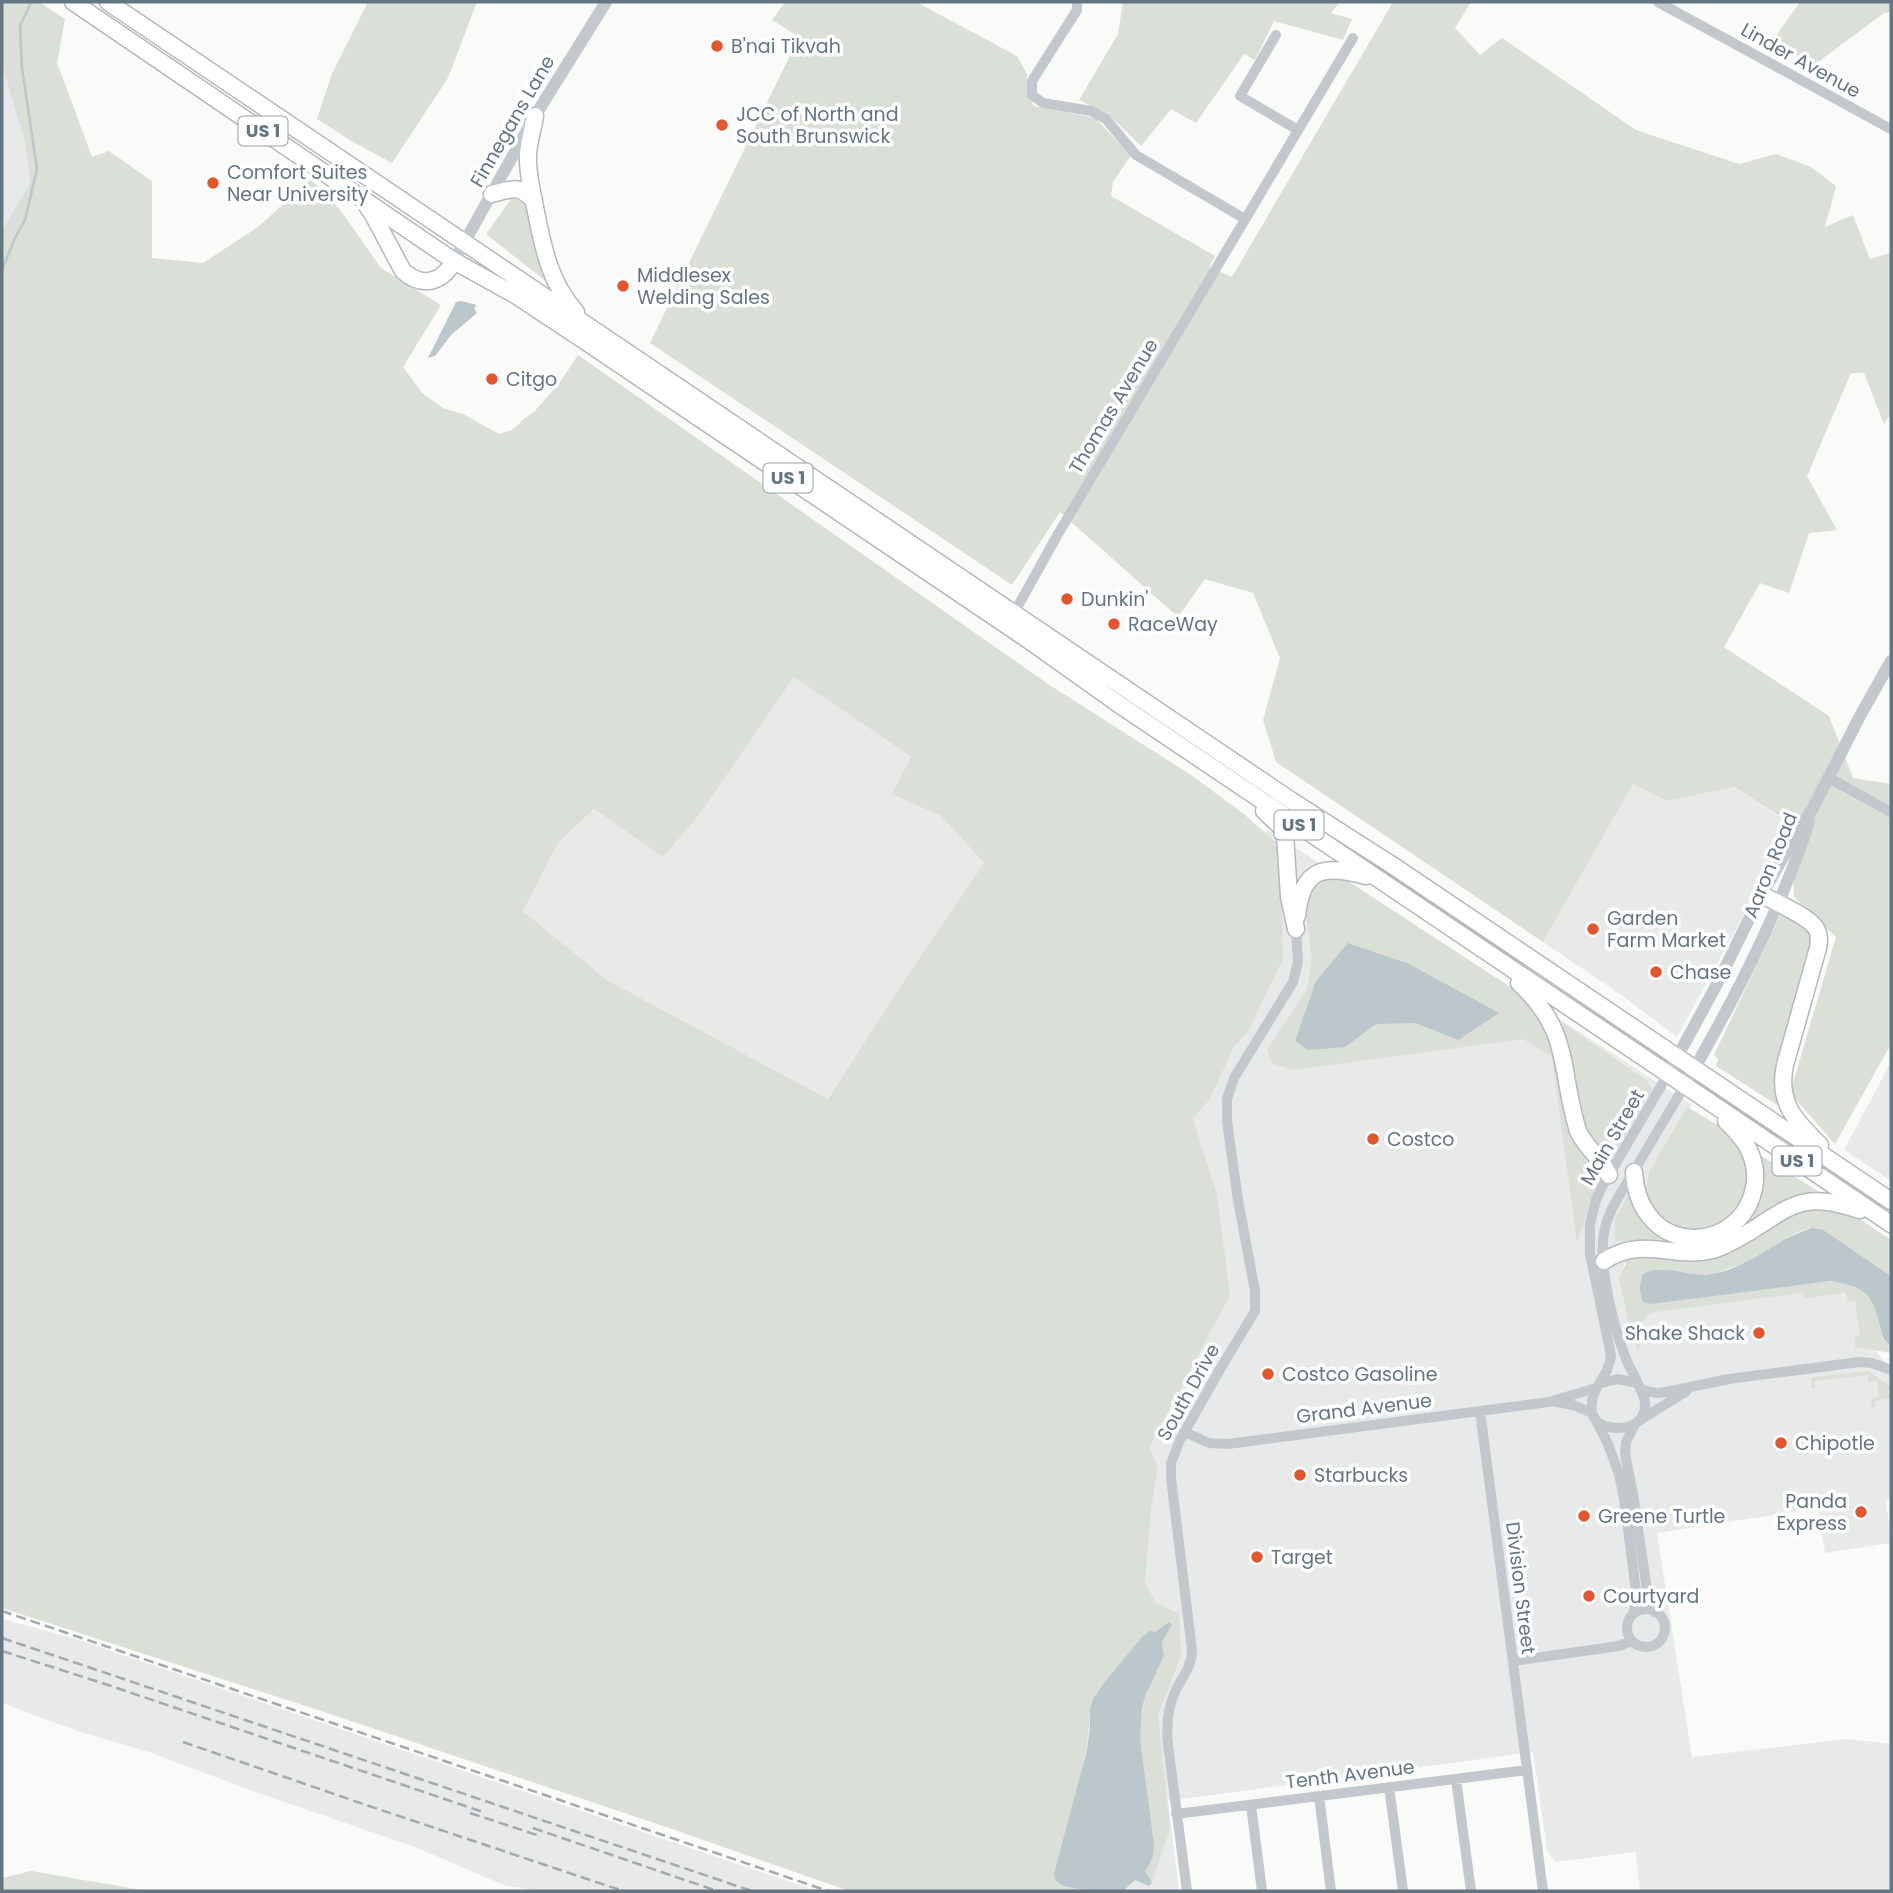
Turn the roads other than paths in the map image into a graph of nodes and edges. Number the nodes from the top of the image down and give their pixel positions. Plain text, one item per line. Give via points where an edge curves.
1 (73, 2) edge
2 (108, 2) edge
3 (606, 2) edge
4 (1077, 2) edge
5 (1658, 2) edge
6 (1276, 35) dead end
7 (1353, 38) dead end
8 (535, 116) junction
9 (1891, 129) edge
10 (1298, 130) junction
11 (492, 194) junction
12 (359, 196) junction
13 (534, 201) junction
14 (1245, 219) junction
15 (464, 243) junction
16 (454, 261) junction
17 (592, 329) junction
18 (1014, 613) junction
19 (1891, 661) edge
20 (1829, 778) junction
21 (1231, 780) junction
22 (1813, 808) junction
23 (1891, 812) edge
24 (1379, 879) junction
25 (1762, 895) junction
26 (1778, 903) junction
27 (1296, 929) junction
28 (1481, 948) junction
29 (1677, 1057) junction
30 (1694, 1069) junction
31 (1668, 1074) junction
32 (1685, 1085) junction
33 (1703, 1097) junction
34 (1633, 1172) junction
35 (1609, 1175) junction
36 (1852, 1175) junction
37 (1891, 1201) edge
38 (1885, 1220) edge
39 (1604, 1261) junction
40 (1891, 1370) edge
41 (1598, 1385) junction
42 (1638, 1386) junction
43 (1693, 1387) junction
44 (1549, 1402) junction
45 (1480, 1411) junction
46 (1594, 1417) junction
47 (1637, 1422) junction
48 (1184, 1432) junction
49 (1654, 1612) junction
50 (1633, 1614) junction
51 (1632, 1641) junction
52 (1513, 1661) junction
53 (1527, 1770) junction
54 (1456, 1779) junction
55 (1389, 1787) junction
56 (1319, 1796) junction
57 (1251, 1805) junction
58 (1177, 1814) junction
59 (1187, 1891) edge
60 (1262, 1891) edge
61 (1331, 1891) edge
62 (1403, 1891) edge
63 (1471, 1891) edge
64 (1544, 1891) edge

1 - 12 highway, US 1
2 - 15 highway, US 1
3 - 8 street, Finnegans Lane
4 - 14 street via 1077,10 1032,81 1032,95 1043,103 1091,111 1106,119 1136,155
5 - 9 street, Linder Avenue
6 - 10 street via 1240,96
7 - 10 street, Thomas Avenue
8 - 11 street, Finnegans Lane
8 - 13 highway via 528,155
10 - 14 street, Thomas Avenue
11 - 13 highway via 517,188
11 - 15 street, Finnegans Lane
12 - 16 highway, US 1
12 - 16 highway via 410,277 424,282 437,279
13 - 17 highway via 553,277
14 - 18 street, Thomas Avenue
15 - 16 street, Finnegans Lane
15 - 17 highway, US 1
16 - 21 highway, US 1 via 594,347
17 - 18 highway, US 1
18 - 29 highway, US 1
19 - 20 street, Aaron Road
20 - 22 street, Aaron Road
20 - 23 street
21 - 24 highway, US 1
21 - 27 highway via 1285,834
22 - 25 street, Aaron Road
22 - 26 street, Aaron Road
24 - 27 highway via 1334,869 1317,874 1301,892
24 - 28 highway, US 1
25 - 26 highway
25 - 29 street, Aaron Road
26 - 30 street, Aaron Road via 1732,1002
26 - 36 highway via 1812,924 1819,938 1785,1065 1784,1097 1797,1122
27 - 48 street, South Drive via 1298,962 1293,982 1234,1078 1227,1099 1255,1311
28 - 31 highway, US 1
28 - 35 highway via 1529,992 1552,1023 1578,1131
29 - 30 highway, US 1
29 - 31 street, Aaron Road
30 - 32 street, Aaron Road
30 - 36 highway, US 1
31 - 32 highway, US 1
31 - 35 street, Main Street
32 - 33 highway, US 1
32 - 34 street, Main Street
33 - 34 highway via 1741,1138 1754,1162 1753,1193 1740,1218 1725,1231 1706,1237 1673,1233 1646,1212
33 - 38 highway, US 1
34 - 39 street, Main Street via 1607,1222
35 - 41 street, Main Street via 1596,1200 1589,1238 1611,1351 1610,1365
36 - 37 highway, US 1
38 - 39 highway via 1833,1202 1809,1201 1792,1205 1715,1250 1635,1248
39 - 42 street, Main Street via 1618,1336
40 - 43 street via 1859,1362
41 - 42 street via 1618,1379
41 - 44 street, Grand Avenue
41 - 46 street via 1592,1396
42 - 43 street via 1661,1393
42 - 47 street via 1645,1407
43 - 47 street
44 - 45 street, Grand Avenue
44 - 46 street, Grand Avenue via 1573,1405
45 - 48 street, Grand Avenue via 1228,1444 1209,1443
45 - 52 street, Division Street
46 - 47 street via 1615,1429
46 - 50 street via 1623,1490 1637,1599
47 - 49 street via 1626,1442 1625,1458
48 - 58 street, South Drive via 1170,1470 1192,1650 1168,1716
49 - 50 street
49 - 51 street via 1664,1625 1662,1639 1647,1646
50 - 51 street via 1627,1626
51 - 52 street
52 - 53 street, Division Street
53 - 54 street, Tenth Avenue
53 - 64 street, Division Street
54 - 55 street, Tenth Avenue
54 - 63 street
55 - 56 street, Tenth Avenue
55 - 62 street
56 - 57 street, Tenth Avenue
56 - 61 street
57 - 58 street, Tenth Avenue
57 - 60 street
58 - 59 street, South Drive

